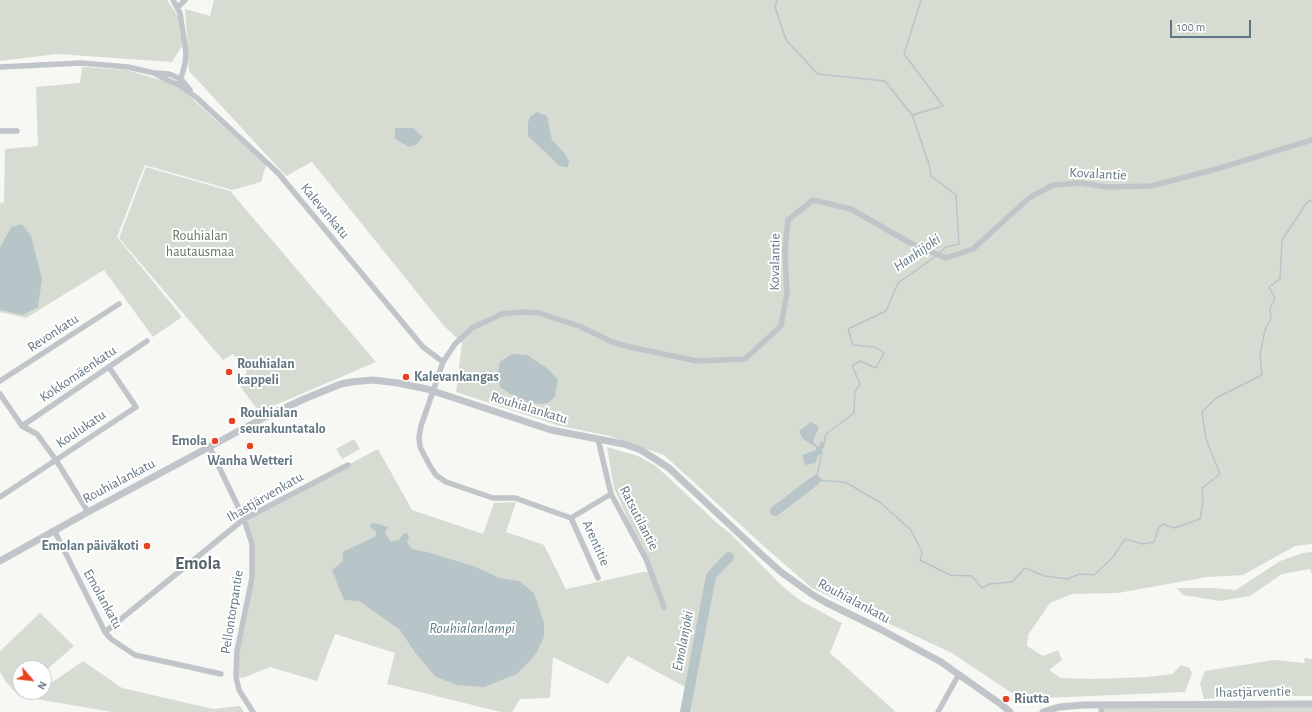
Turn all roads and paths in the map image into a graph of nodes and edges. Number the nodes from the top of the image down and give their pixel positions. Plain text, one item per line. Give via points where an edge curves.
1 (172, 0) edge
2 (185, 0) edge
3 (178, 7) junction
4 (0, 67) edge
5 (180, 82) junction
6 (17, 130) dead end
7 (0, 131) edge
8 (1312, 140) edge
9 (119, 304) dead end
10 (147, 341) dead end
11 (443, 362) junction
12 (109, 367) junction
13 (0, 381) edge
14 (433, 391) junction
15 (0, 394) edge
16 (22, 426) junction
17 (598, 439) junction
18 (210, 448) junction
19 (56, 460) junction
20 (348, 465) dead end
21 (611, 494) junction
22 (0, 497) edge
23 (88, 512) junction
24 (572, 518) junction
25 (244, 519) junction
26 (54, 530) junction
27 (0, 561) edge
28 (598, 578) dead end
29 (664, 607) dead end
30 (105, 632) junction
31 (221, 674) dead end
32 (959, 674) junction
33 (1312, 704) edge
34 (1102, 708) edge
35 (253, 712) edge
36 (938, 712) edge
37 (1010, 712) edge
38 (1043, 712) edge

1 - 3 street
2 - 3 street
3 - 5 street via 186,53
4 - 5 street via 81,63 168,74
5 - 11 street, Kalevankatu via 278,173 423,347
6 - 7 street
8 - 11 street, Kovalantie via 1150,186 1108,187 1080,183 1053,185 1029,198 973,249 946,258 912,244 851,209 813,200 788,220 785,251 787,293 781,326 745,359 697,361 612,342 579,326 539,313 521,312 502,314 472,328 455,344
9 - 13 street, Revonkatu
10 - 12 street, Kokkomäenkatu
11 - 14 street, Kovalantie
12 - 16 street, Kokkomäenkatu
12 - 19 street, Koulukatu via 136,407
14 - 17 street, Rouhialankatu via 551,430
14 - 18 street, Rouhialankatu via 373,380 341,384 265,417
14 - 24 street, Kovalantie via 419,437 420,447 436,475 446,482 493,498 515,498
15 - 16 street
16 - 19 street via 37,434
17 - 21 street, Ratsutilantie
17 - 32 street, Rouhialankatu via 624,444 661,461 762,555 802,587 825,602 920,650
18 - 23 street, Rouhialankatu
18 - 25 street, Pellontorpantie
19 - 22 street, Koulukatu
19 - 23 street
20 - 25 street, Ihastjärvenkatu
21 - 24 street
21 - 29 street, Ratsutilantie via 646,559
23 - 26 street, Rouhialankatu
24 - 28 street, Arentitie
25 - 30 street, Ihastjärvenkatu
25 - 35 street, Pellontorpantie via 252,544 252,578 237,651 236,677 239,690
26 - 27 street, Rouhialankatu
26 - 30 street, Emolankatu
30 - 31 street, Emolankatu via 135,655
32 - 36 street
32 - 37 street, Rouhialankatu
33 - 34 street, Ihastjärventie
34 - 38 street via 1059,707

